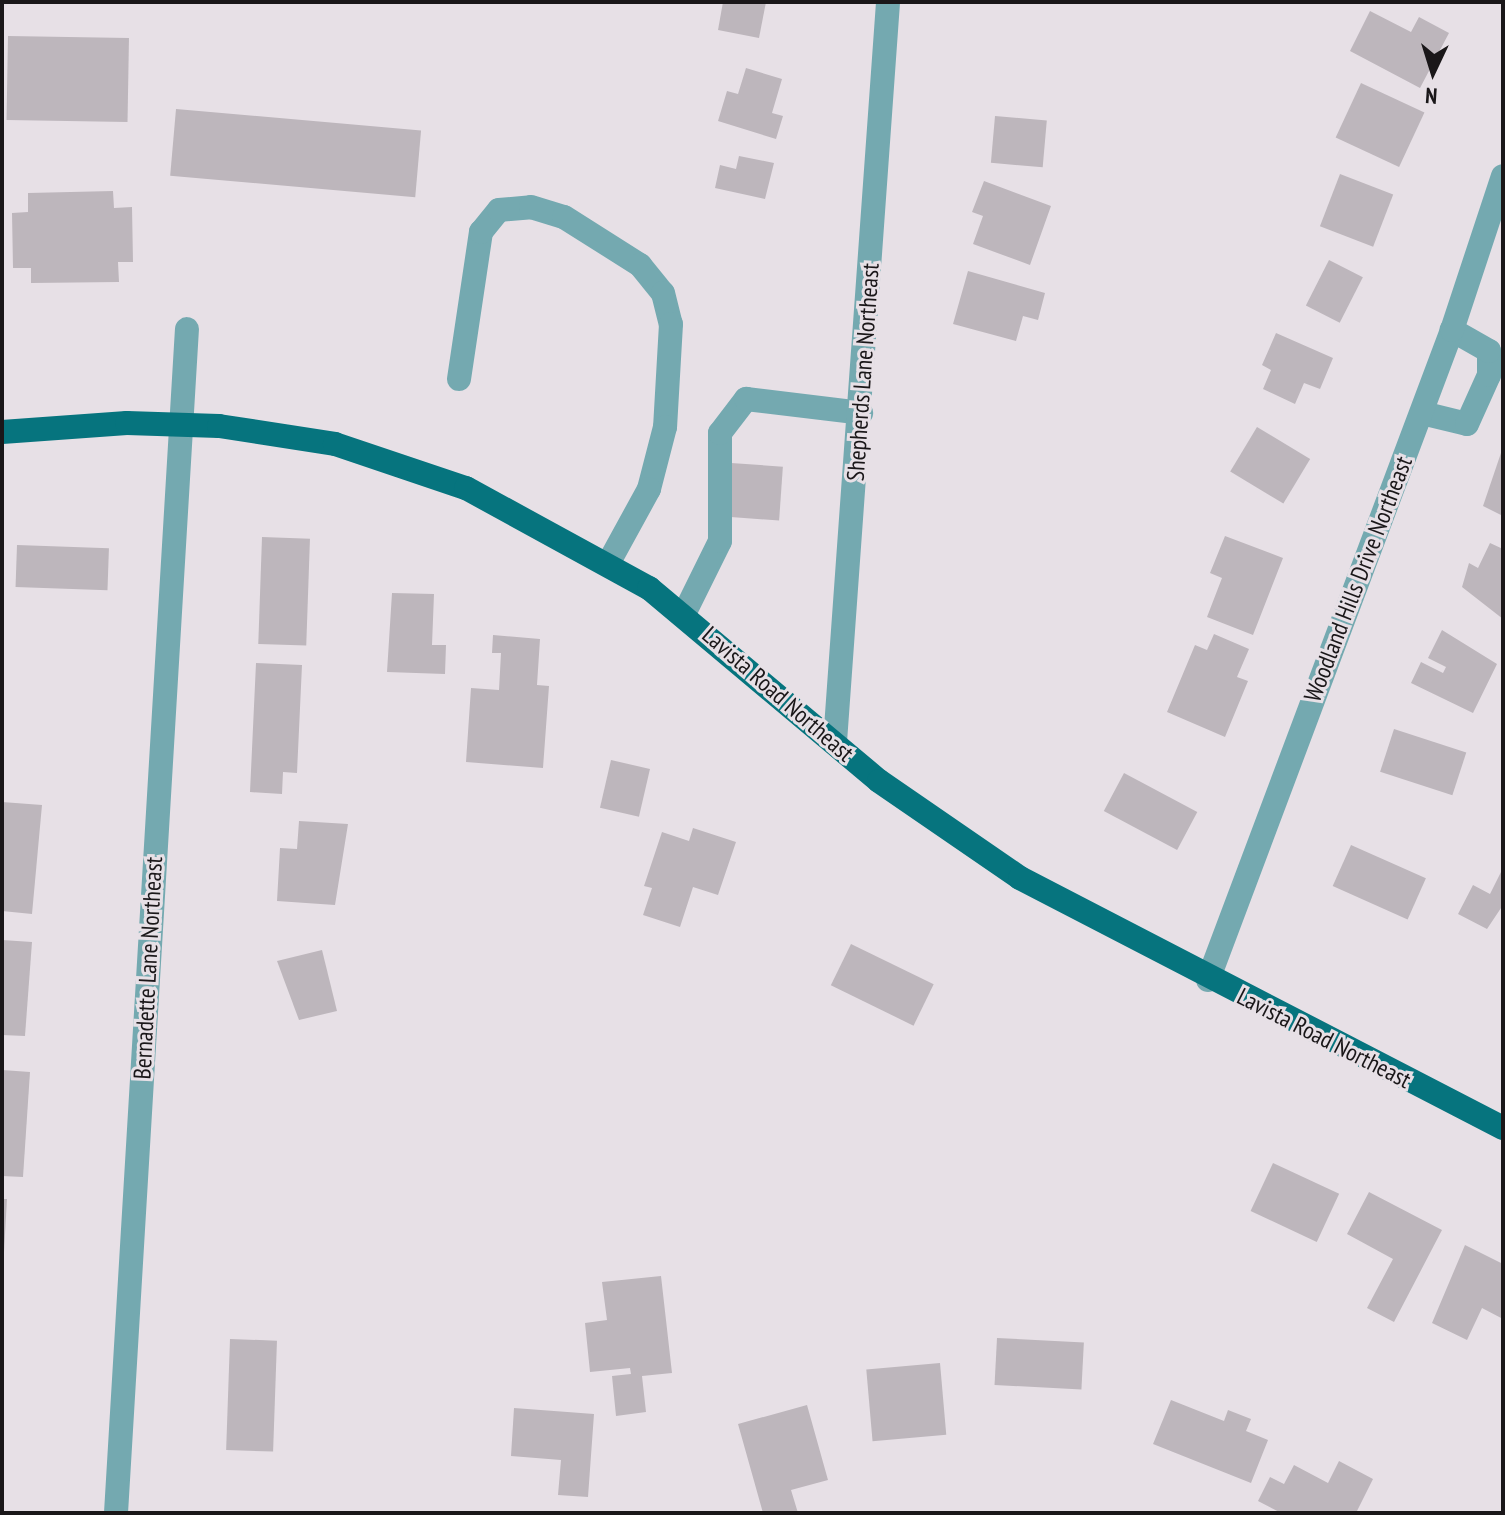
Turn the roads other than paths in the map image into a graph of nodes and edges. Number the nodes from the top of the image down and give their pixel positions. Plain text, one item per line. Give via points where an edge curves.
1 (888, 2) edge
2 (1503, 176) edge
3 (187, 329) dead end
4 (1452, 330) junction
5 (459, 379) dead end
6 (861, 413) junction
7 (1422, 413) junction
8 (179, 423) junction
9 (2, 432) edge
10 (609, 562) junction
11 (684, 614) junction
12 (835, 742) junction
13 (1208, 980) junction
14 (1503, 1128) edge
15 (116, 1513) edge

1 - 6 street, Shepherds Lane Northeast
2 - 4 street, Woodland Hills Drive Northeast
3 - 8 street, Bernadette Lane Northeast
4 - 7 street, Woodland Hills Drive Northeast
4 - 7 street via 1489,351 1489,375 1467,424
5 - 10 street via 481,232 499,210 531,207 564,217 640,265 663,293 671,324 665,427 649,489
6 - 11 street via 746,399 720,433 720,541
6 - 12 street, Shepherds Lane Northeast
7 - 13 street, Woodland Hills Drive Northeast
8 - 9 main road, Lavista Road Northeast
8 - 10 main road, Lavista Road Northeast via 335,444 400,464 479,494
8 - 15 street, Bernadette Lane Northeast
10 - 11 main road, Lavista Road Northeast
11 - 12 main road, Lavista Road Northeast
12 - 13 main road, Lavista Road Northeast via 973,848
13 - 14 main road, Lavista Road Northeast

